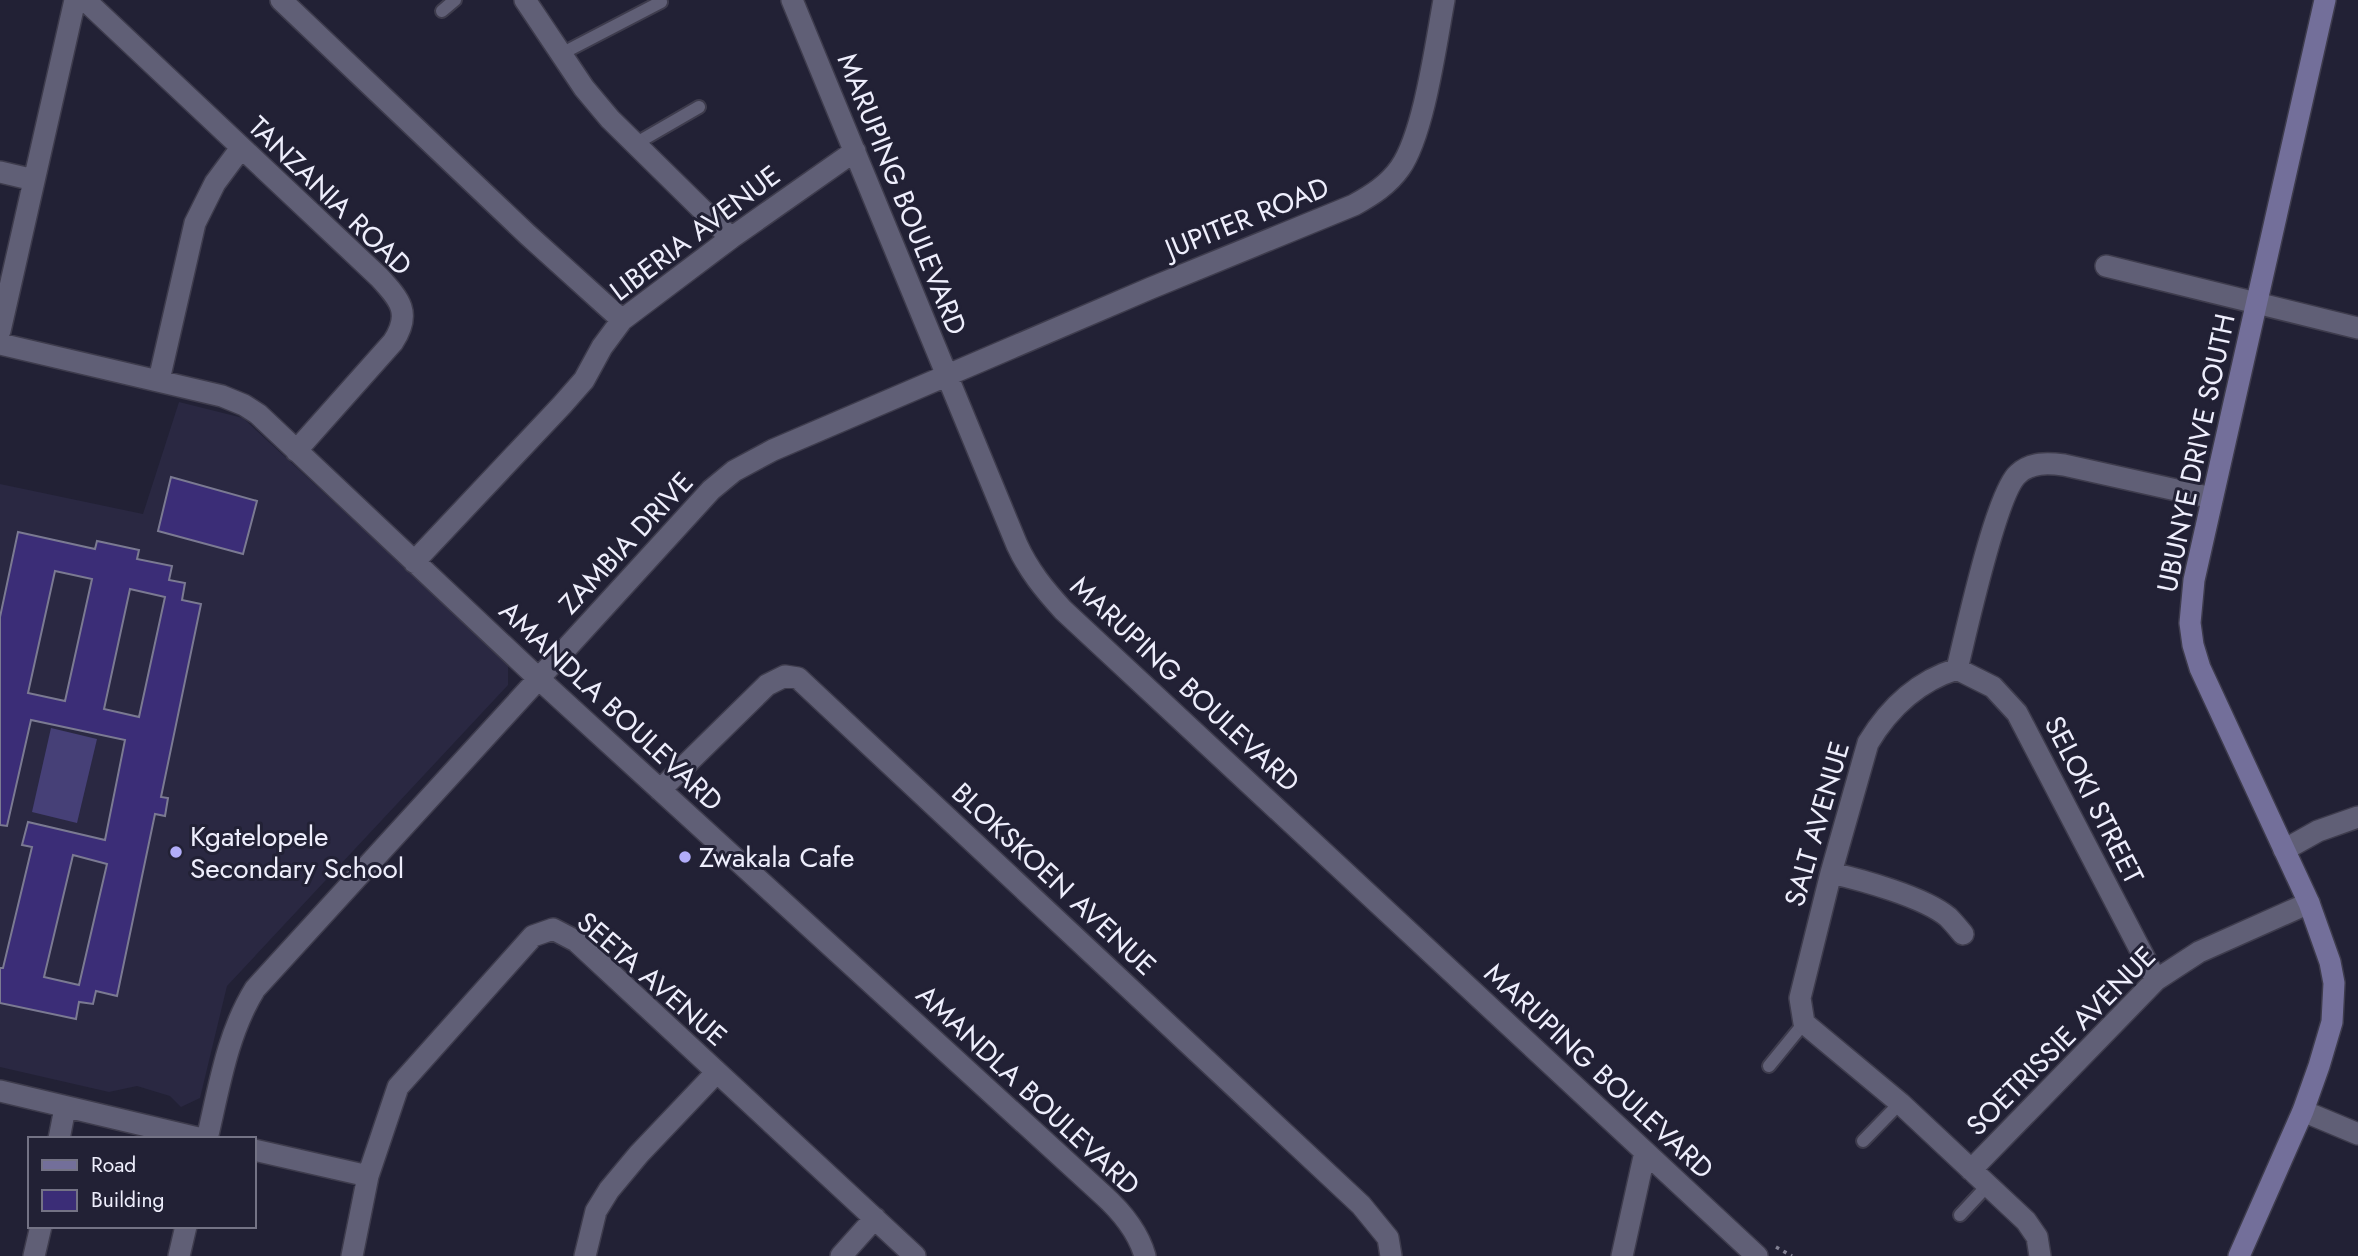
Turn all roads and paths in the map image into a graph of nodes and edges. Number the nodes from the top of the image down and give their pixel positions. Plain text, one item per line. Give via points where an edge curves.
1 (75, 0) edge
2 (85, 0) edge
3 (281, 0) edge
4 (456, 0) edge
5 (525, 0) edge
6 (792, 0) edge
7 (1444, 0) edge
8 (2325, 0) edge
9 (662, 2) edge
10 (442, 11) dead end
11 (561, 54) junction
12 (699, 107) dead end
13 (635, 144) junction
14 (241, 148) junction
15 (855, 151) junction
16 (0, 172) edge
17 (34, 180) junction
18 (731, 238) junction
19 (2106, 266) dead end
20 (2257, 305) junction
21 (622, 320) junction
22 (2358, 328) edge
23 (0, 331) edge
24 (0, 344) edge
25 (946, 375) junction
26 (159, 380) junction
27 (296, 450) junction
28 (2212, 498) junction
29 (414, 562) junction
30 (1957, 669) junction
31 (539, 679) junction
32 (660, 790) junction
33 (2358, 817) edge
34 (2284, 850) junction
35 (1831, 873) junction
36 (2309, 903) junction
37 (1963, 934) dead end
38 (2155, 980) junction
39 (1804, 1023) junction
40 (1769, 1066) dead end
41 (716, 1073) junction
42 (0, 1091) edge
43 (1900, 1103) junction
44 (65, 1108) junction
45 (2303, 1111) junction
46 (2358, 1134) edge
47 (59, 1137) edge
48 (195, 1137) edge
49 (205, 1137) edge
50 (1863, 1141) dead end
51 (256, 1150) edge
52 (1646, 1152) junction
53 (1971, 1170) junction
54 (368, 1176) junction
55 (1988, 1185) junction
56 (1960, 1215) dead end
57 (875, 1218) junction
58 (41, 1228) edge
59 (186, 1228) edge
60 (34, 1256) edge
61 (179, 1256) edge
62 (352, 1256) edge
63 (585, 1256) edge
64 (841, 1256) edge
65 (915, 1256) edge
66 (1145, 1256) edge
67 (1391, 1256) edge
68 (1622, 1256) edge
69 (1757, 1256) edge
70 (2040, 1256) edge
71 (2239, 1256) edge

1 - 17 street
2 - 14 street, TANZANIA ROAD
3 - 21 street
4 - 10 lane
5 - 11 street
6 - 15 street, MARUPING BOULEVARD
7 - 25 street, JUPITER ROAD via 1414,135 1401,167 1378,191
8 - 20 street, UBUNYE DRIVE SOUTH
9 - 11 lane
11 - 13 street via 584,88
12 - 13 lane
13 - 18 street
14 - 26 street via 215,183 195,223
14 - 27 street, TANZANIA ROAD via 379,277 403,313 393,342
15 - 18 street, LIBERIA AVENUE
15 - 25 street, MARUPING BOULEVARD
16 - 17 street
17 - 23 street
18 - 21 street, LIBERIA AVENUE
19 - 20 street
20 - 22 street
20 - 28 street, UBUNYE DRIVE SOUTH
21 - 29 street, LIBERIA AVENUE via 568,398
24 - 26 street, AMANDLA BOULEVARD
25 - 31 street, ZAMBIA DRIVE via 734,471 711,490
25 - 52 street, MARUPING BOULEVARD via 1025,562 1042,588
26 - 27 street, AMANDLA BOULEVARD via 244,405
27 - 29 street, AMANDLA BOULEVARD
28 - 30 street via 2064,465 2027,467 2016,475 2001,503
28 - 34 street, UBUNYE DRIVE SOUTH via 2194,580 2193,645 2210,692
29 - 31 street, AMANDLA BOULEVARD
30 - 35 street, SALT AVENUE via 1907,696 1872,735
30 - 38 street, SELOKI STREET via 1993,687 2017,713
31 - 32 street, AMANDLA BOULEVARD
31 - 49 street, ZAMBIA DRIVE via 255,989 231,1039
32 - 66 street, AMANDLA BOULEVARD via 1108,1199 1138,1237
32 - 67 street, BLOKSKOEN AVENUE via 767,685 785,676 798,678 1361,1205 1388,1238
33 - 34 street via 2318,831
34 - 36 street, UBUNYE DRIVE SOUTH
35 - 37 street via 1923,904 1947,916
35 - 39 street, SALT AVENUE via 1800,998
36 - 38 street, SOETRISSIE AVENUE via 2199,952
36 - 45 street, UBUNYE DRIVE SOUTH via 2330,962 2334,1002 2327,1044
38 - 53 street, SOETRISSIE AVENUE
39 - 40 lane
39 - 43 street
41 - 54 street, SEETA AVENUE via 576,942 560,932 544,931 516,954 398,1087
41 - 57 street, SEETA AVENUE
41 - 63 street via 609,1190 596,1211
42 - 44 street
43 - 50 lane
43 - 53 street
44 - 47 street
44 - 48 street
45 - 46 street
45 - 71 street, UBUNYE DRIVE SOUTH
51 - 54 street
52 - 68 street
52 - 69 street, MARUPING BOULEVARD
53 - 55 street
54 - 62 street, SEETA AVENUE
55 - 56 lane
55 - 70 street via 2038,1237
57 - 64 street
57 - 65 street, SEETA AVENUE
58 - 60 street
59 - 61 street

